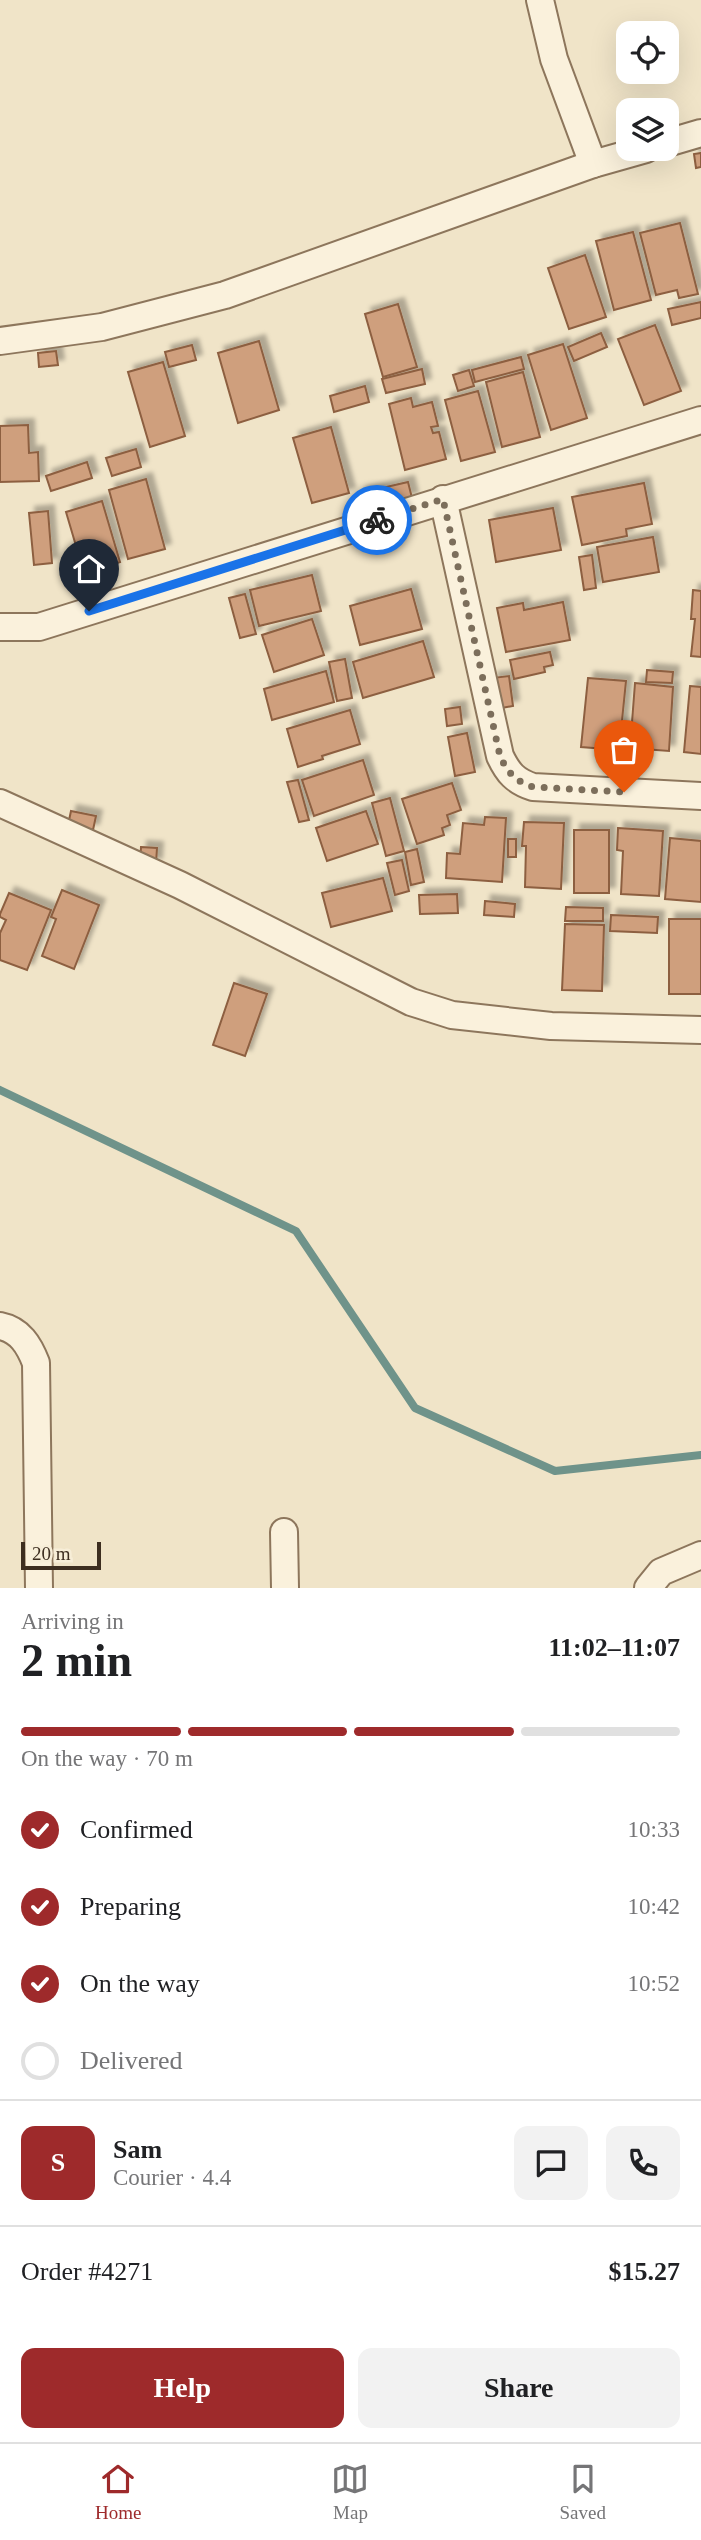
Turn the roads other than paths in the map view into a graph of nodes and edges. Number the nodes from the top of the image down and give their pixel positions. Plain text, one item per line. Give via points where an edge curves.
1 (540, 0) edge
2 (701, 134) edge
3 (679, 140) edge
4 (616, 157) edge
5 (593, 164) junction
6 (0, 341) edge
7 (701, 420) edge
8 (443, 499) junction
9 (0, 627) edge
10 (701, 796) edge
11 (0, 803) edge
12 (701, 1030) edge
13 (0, 1326) edge
14 (284, 1532) dead end
15 (701, 1555) edge
16 (39, 1588) edge
17 (285, 1588) edge
18 (648, 1588) edge

1 - 5 street via 554,59
2 - 3 street
4 - 5 street
5 - 6 street via 225,295 102,327
7 - 8 street
8 - 9 street via 39,627
8 - 10 street via 500,756 508,773 533,787
11 - 12 street via 180,885 411,1002 452,1014 551,1026
13 - 16 street via 28,1342 36,1363
14 - 17 street
15 - 18 street via 661,1573

